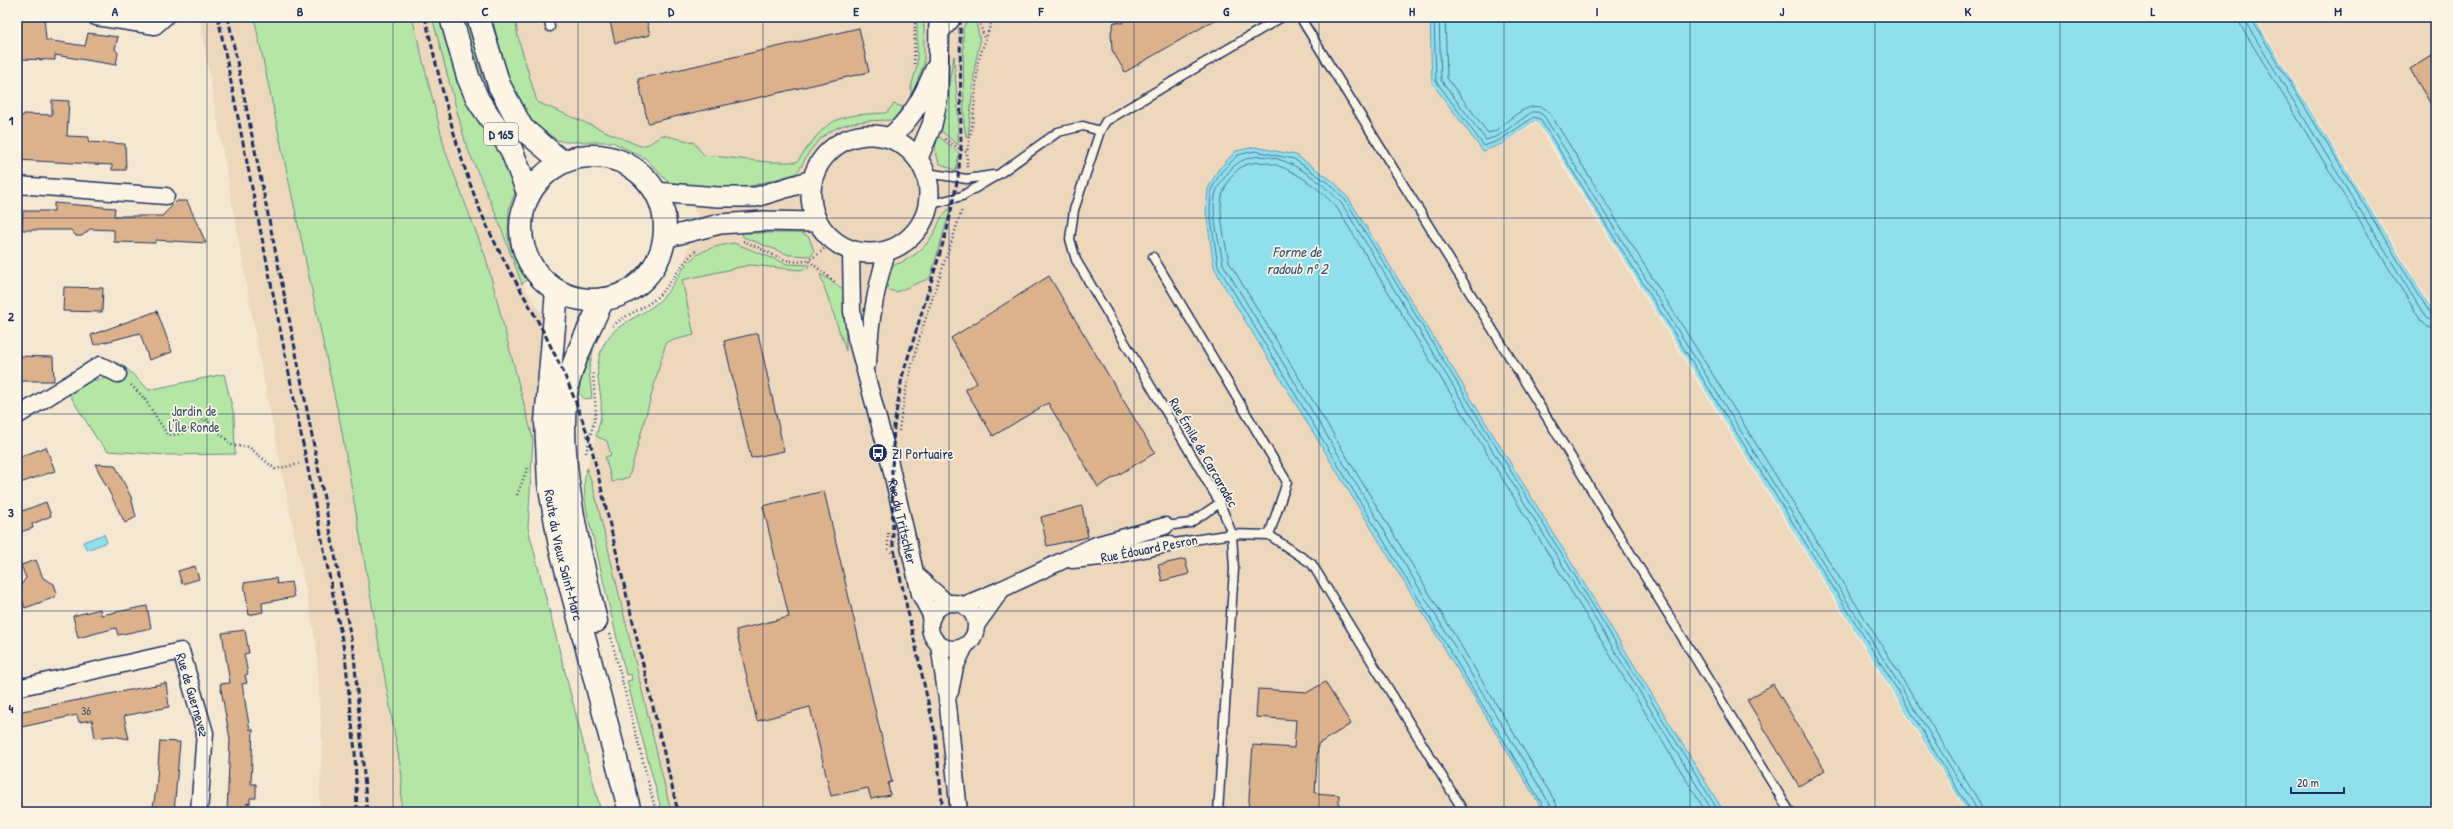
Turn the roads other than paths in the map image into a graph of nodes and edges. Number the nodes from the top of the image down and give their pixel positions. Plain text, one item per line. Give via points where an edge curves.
1 (96, 17) edge
2 (165, 17) edge
3 (451, 17) edge
4 (478, 17) edge
5 (548, 17) edge
6 (954, 17) edge
7 (1282, 17) edge
8 (1300, 17) edge
9 (939, 26) edge
10 (550, 27) dead end
11 (938, 63) junction
12 (1100, 131) junction
13 (889, 138) junction
14 (562, 162) junction
15 (922, 165) junction
16 (999, 174) junction
17 (812, 180) junction
18 (17, 186) edge
19 (655, 192) junction
20 (529, 195) junction
21 (166, 196) dead end
22 (929, 205) junction
23 (817, 222) junction
24 (664, 238) junction
25 (851, 251) junction
26 (887, 252) junction
27 (1153, 257) dead end
28 (557, 291) junction
29 (603, 299) junction
30 (118, 374) road end
31 (867, 374) junction
32 (17, 416) edge
33 (1220, 503) junction
34 (1165, 526) joint
35 (1232, 534) junction
36 (1269, 535) junction
37 (1168, 544) joint
38 (1067, 560) junction
39 (916, 576) junction
40 (1002, 589) junction
41 (948, 603) junction
42 (964, 605) junction
43 (932, 617) junction
44 (977, 624) junction
45 (939, 644) junction
46 (965, 646) junction
47 (17, 688) edge
48 (948, 706) junction
49 (199, 812) edge
50 (630, 812) edge
51 (643, 812) edge
52 (959, 812) edge
53 (1218, 812) edge
54 (1464, 812) edge
55 (1790, 812) edge

1 - 2 street via 155,26
3 - 20 main road, D 165 via 468,77 478,100 511,149
4 - 14 main road, D 165 via 499,85 522,128
5 - 10 lane
6 - 9 street
7 - 12 lane via 1106,122
8 - 55 lane
9 - 11 street
11 - 13 street via 921,101 908,120
11 - 15 street via 937,103
12 - 16 lane via 1083,126 1058,132
12 - 33 lane, Rue Émile de Carcaradec via 1074,210 1070,240 1076,260
13 - 15 street via 905,146
13 - 17 street via 857,136 841,142 818,164
14 - 19 main road via 588,156 614,159 638,171
14 - 20 main road via 542,176
15 - 16 lane via 967,178
15 - 22 street via 929,188
16 - 22 lane via 962,196
17 - 19 street via 756,197
17 - 23 street via 810,194
18 - 21 street
19 - 24 main road via 664,214
20 - 28 main road via 522,216 521,238 528,259 540,277
22 - 26 street via 923,221 914,234 902,245
23 - 24 street via 764,221 720,224
23 - 25 street via 832,240
24 - 29 main road via 657,260 644,279 625,292
25 - 26 street via 863,254
25 - 31 street, Rue du Tritschler via 852,311 856,338
26 - 31 street, Rue du Tritschler via 872,309
27 - 36 lane via 1287,482
28 - 29 main road via 580,299
28 - 50 main road, Route du Vieux Saint-Marc via 546,421 550,491 560,546
29 - 51 main road, Route du Vieux Saint-Marc via 576,359 568,384 565,442 573,513 583,565
30 - 32 street via 100,365
31 - 39 street, Rue du Tritschler
33 - 34 lane, Rue Édouard Pesron via 1190,523
33 - 35 lane, Rue Émile de Carcaradec
34 - 38 street, Rue Édouard Pesron via 1112,539
35 - 36 lane, Rue Édouard Pesron
35 - 37 lane, Rue Édouard Pesron
35 - 53 lane, Rue Émile de Carcaradec via 1234,569
36 - 54 lane via 1312,564
37 - 38 street, Rue Édouard Pesron via 1110,556
38 - 40 street, Rue Édouard Pesron
39 - 41 street, Rue du Tritschler
39 - 43 street, Rue du Tritschler via 920,594
40 - 42 street, Rue Édouard Pesron
40 - 44 street
41 - 42 street
41 - 43 street via 938,608
42 - 44 street via 975,616
43 - 45 street via 932,635
44 - 46 street via 974,636
45 - 46 street via 954,649
45 - 48 street
46 - 48 street via 955,667
47 - 49 street, Rue de Guernevez via 181,651 205,733
48 - 52 street

